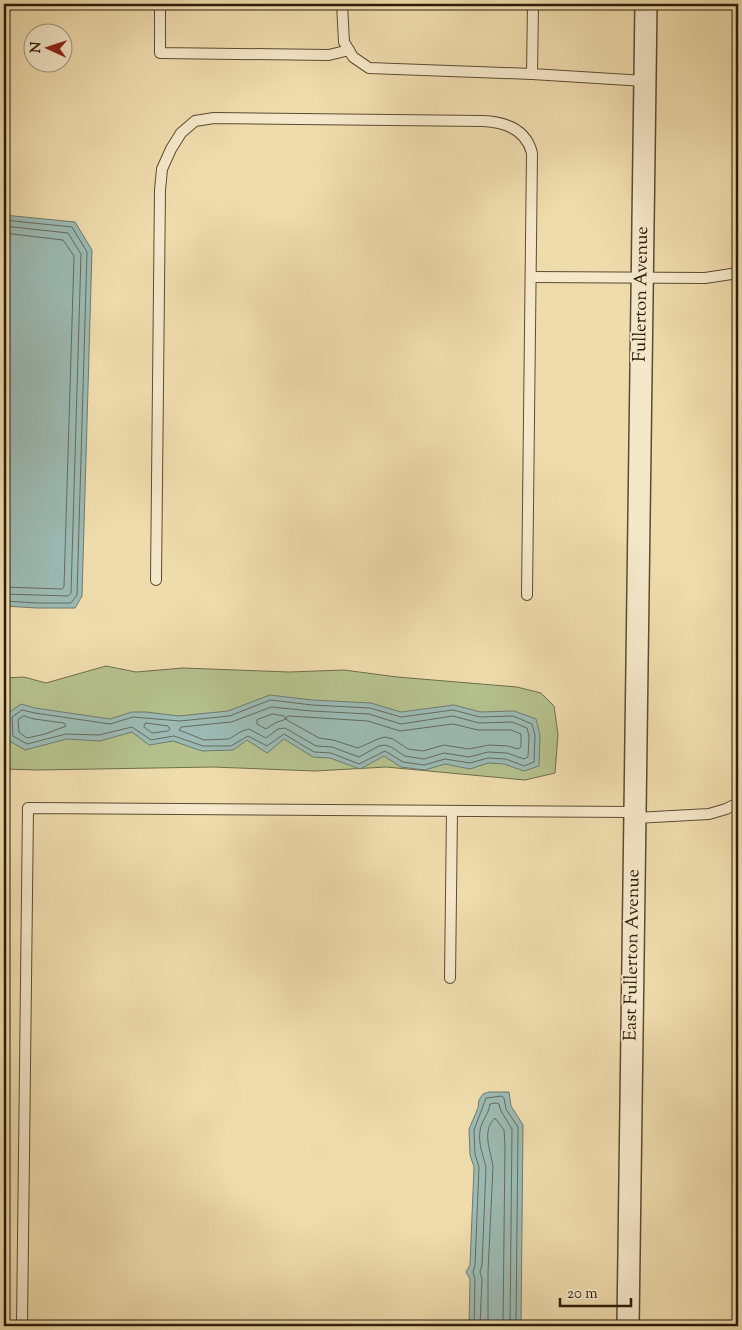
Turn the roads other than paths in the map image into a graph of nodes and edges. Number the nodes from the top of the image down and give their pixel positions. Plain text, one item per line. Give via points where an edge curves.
1 (160, 4) edge
2 (342, 4) edge
3 (533, 4) edge
4 (646, 4) edge
5 (349, 50) junction
6 (532, 74) junction
7 (645, 81) junction
8 (738, 273) edge
9 (531, 277) junction
10 (643, 277) junction
11 (156, 580) dead end
12 (638, 584) joint
13 (526, 595) dead end
14 (738, 802) edge
15 (452, 811) junction
16 (635, 815) junction
17 (450, 978) dead end
18 (22, 1326) edge
19 (628, 1326) edge

1 - 5 lane via 160,54 329,55
2 - 5 lane via 344,42
3 - 6 lane
4 - 7 street, Fullerton Avenue
5 - 6 lane via 353,57 369,68
6 - 7 lane
7 - 10 street, Fullerton Avenue
8 - 10 lane via 705,278
9 - 10 lane
9 - 11 lane via 532,153 530,142 509,125 483,121 214,118 195,121 181,133 171,149 162,169 160,190
9 - 13 lane
10 - 12 street, Fullerton Avenue
12 - 16 street, East Fullerton Avenue
14 - 16 lane via 710,814
15 - 16 lane
15 - 17 lane
15 - 18 lane via 28,808
16 - 19 street, East Fullerton Avenue

